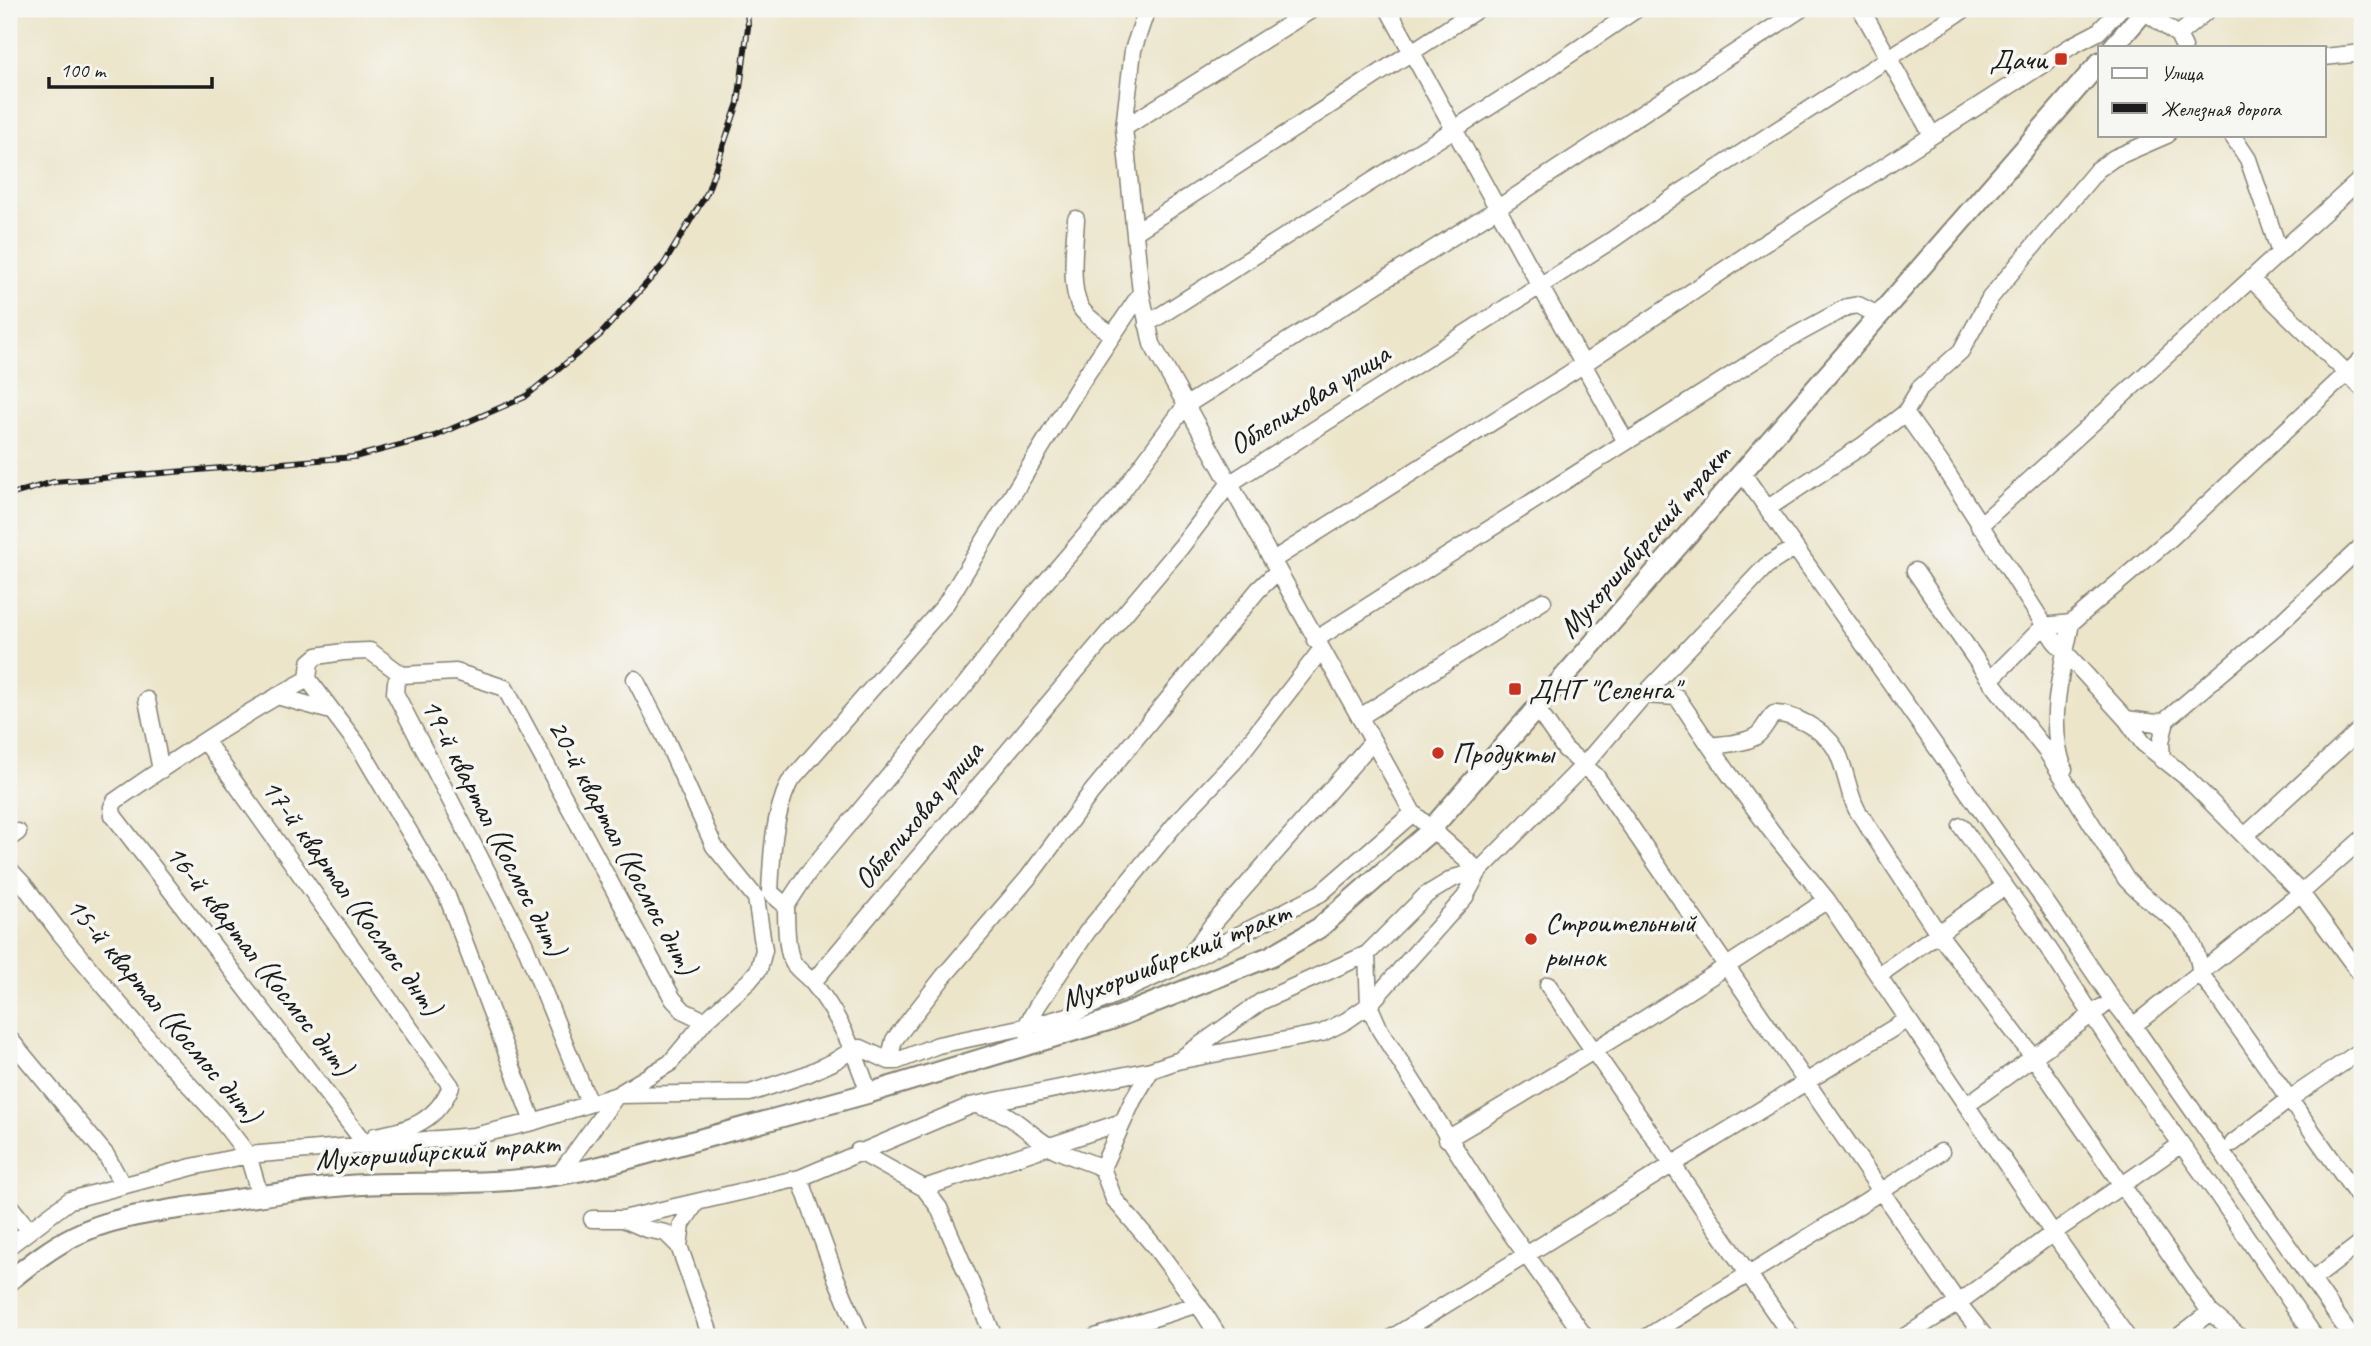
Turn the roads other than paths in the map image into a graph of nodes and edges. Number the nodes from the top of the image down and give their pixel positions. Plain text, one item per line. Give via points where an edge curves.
1 (1147, 9) edge
2 (1313, 9) edge
3 (1388, 9) edge
4 (1478, 9) edge
5 (1637, 9) edge
6 (1801, 9) edge
7 (1861, 9) edge
8 (1965, 9) edge
9 (2120, 9) edge
10 (2210, 9) edge
11 (2145, 10) edge
12 (2181, 41) edge
13 (2114, 46) edge
14 (2362, 53) edge
15 (1410, 54) junction
16 (2326, 57) edge
17 (1889, 58) junction
18 (2098, 64) edge
19 (1124, 128) junction
20 (1455, 128) junction
21 (1932, 135) junction
22 (2165, 136) edge
23 (2233, 136) edge
24 (2362, 178) edge
25 (1498, 208) junction
26 (1076, 219) dead end
27 (1135, 232) junction
28 (2280, 253) junction
29 (2251, 279) junction
30 (1540, 286) junction
31 (1141, 293) junction
32 (1880, 316) junction
33 (1147, 324) junction
34 (1113, 335) junction
35 (2362, 359) edge
36 (1582, 365) junction
37 (2347, 373) junction
38 (2362, 388) edge
39 (1185, 406) junction
40 (1905, 413) junction
41 (1626, 442) junction
42 (1743, 474) junction
43 (1228, 484) junction
44 (1768, 508) junction
45 (1979, 526) junction
46 (2362, 547) edge
47 (1794, 548) junction
48 (1275, 566) junction
49 (1915, 570) dead end
50 (1543, 601) dead end
51 (2071, 623) junction
52 (2044, 626) junction
53 (1318, 645) junction
54 (2065, 652) junction
55 (402, 675) junction
56 (308, 679) junction
57 (635, 679) dead end
58 (1990, 680) junction
59 (505, 688) joint
60 (1644, 695) junction
61 (277, 696) junction
62 (147, 700) dead end
63 (1537, 709) junction
64 (331, 711) junction
65 (1360, 717) junction
66 (2126, 719) junction
67 (2166, 720) junction
68 (2362, 728) edge
69 (1373, 741) junction
70 (206, 742) junction
71 (1710, 746) junction
72 (2162, 760) junction
73 (1584, 765) junction
74 (160, 770) junction
75 (2074, 796) junction
76 (1413, 813) junction
77 (1961, 826) dead end
78 (1431, 829) junction
79 (2245, 836) junction
80 (2362, 839) edge
81 (9, 869) edge
82 (1479, 871) junction
83 (2004, 886) junction
84 (2301, 893) junction
85 (763, 895) junction
86 (1827, 900) junction
87 (786, 906) junction
88 (1938, 933) junction
89 (1367, 954) junction
90 (1187, 959) junction
91 (1726, 968) junction
92 (2201, 974) junction
93 (1879, 975) junction
94 (2362, 976) edge
95 (813, 982) junction
96 (1548, 985) dead end
97 (2112, 999) junction
98 (1370, 1005) junction
99 (2093, 1013) junction
100 (1908, 1018) junction
101 (705, 1021) junction
102 (2133, 1026) junction
103 (1027, 1035) junction
104 (9, 1038) edge
105 (854, 1049) junction
106 (1592, 1050) junction
107 (2362, 1050) edge
108 (2034, 1058) junction
109 (889, 1061) junction
110 (1177, 1061) junction
111 (1151, 1070) junction
112 (1806, 1081) junction
113 (869, 1093) junction
114 (617, 1095) junction
115 (2291, 1098) junction
116 (589, 1103) junction
117 (1967, 1105) junction
118 (970, 1106) junction
119 (533, 1122) junction
120 (1122, 1122) junction
121 (1447, 1139) junction
122 (364, 1142) junction
123 (2233, 1143) dead end
124 (2180, 1145) junction
125 (1051, 1147) junction
126 (858, 1152) junction
127 (1941, 1152) dead end
128 (248, 1155) junction
129 (1671, 1165) junction
130 (1102, 1168) junction
131 (558, 1176) junction
132 (800, 1178) junction
133 (122, 1184) junction
134 (2123, 1186) junction
135 (924, 1188) junction
136 (1882, 1192) junction
137 (260, 1196) junction
138 (2362, 1202) edge
139 (696, 1203) junction
140 (9, 1205) edge
141 (592, 1219) dead end
142 (623, 1219) junction
143 (29, 1230) junction
144 (2053, 1233) junction
145 (2362, 1242) edge
146 (9, 1246) edge
147 (679, 1246) junction
148 (1525, 1255) junction
149 (1747, 1273) junction
150 (2312, 1280) junction
151 (9, 1281) edge
152 (1958, 1303) junction
153 (1198, 1304) junction
154 (2210, 1312) junction
155 (1397, 1336) edge
156 (711, 1337) edge
157 (861, 1337) edge
158 (994, 1337) edge
159 (1095, 1337) edge
160 (1219, 1337) edge
161 (1585, 1337) edge
162 (1647, 1337) edge
163 (1792, 1337) edge
164 (1904, 1337) edge
165 (1985, 1337) edge
166 (2127, 1337) edge
167 (2178, 1337) edge
168 (2240, 1337) edge
169 (2315, 1337) edge
170 (2352, 1337) edge

1 - 19 street via 1133,50
2 - 19 street
3 - 15 street
4 - 15 street
5 - 20 street
6 - 25 street
7 - 17 street
8 - 17 street, Облепиховая улица
9 - 21 street via 2098,32
10 - 12 street
11 - 12 street
11 - 13 main road
14 - 16 street
15 - 20 street
15 - 27 street
17 - 21 street
17 - 30 street, Облепиховая улица
18 - 32 main road, Мухоршибирский тракт
19 - 27 street
20 - 25 street
20 - 33 street
21 - 36 street
22 - 40 street via 2097,170 1990,298 1961,351 1920,387
23 - 28 street via 2248,159
24 - 28 street
25 - 30 street
25 - 39 street
26 - 34 street via 1080,309
27 - 31 street
28 - 29 street
29 - 37 street
29 - 45 street
30 - 36 street
30 - 43 street, Облепиховая улица
31 - 33 street
31 - 34 street
32 - 41 street via 1858,305 1847,307
32 - 42 main road, Мухоршибирский тракт
33 - 39 street via 1152,344
34 - 85 street via 945,605 789,783 779,806
35 - 37 street
36 - 41 street
36 - 48 street
37 - 38 street
37 - 51 street via 2171,538
39 - 43 street
39 - 87 street via 1119,496 807,874
40 - 44 street
40 - 45 street
41 - 53 street
42 - 44 street
42 - 63 main road, Мухоршибирский тракт
43 - 48 street
43 - 95 street, Облепиховая улица via 1164,567
44 - 47 street
45 - 52 street
46 - 67 street
47 - 60 street via 1766,566
47 - 97 street
48 - 53 street
48 - 109 street via 894,1040
49 - 58 street
50 - 65 street
51 - 52 street
51 - 54 street
52 - 54 street
52 - 58 street
53 - 65 street
53 - 103 street via 1234,762 1178,821 1087,932 1038,1004
54 - 66 street
54 - 75 street via 2056,730 2060,759
55 - 56 street via 370,651 343,652 317,656 310,662
55 - 59 street, 19-й квартал (Космос днт) via 457,672
55 - 116 street, 19-й квартал (Космос днт) via 395,693 524,943
56 - 61 street
56 - 64 street
57 - 85 street via 715,846
58 - 75 street via 2047,752
59 - 101 street, 20-й квартал (Космос днт) via 673,999 684,1011
60 - 71 street via 1677,697
60 - 73 street
61 - 64 street
61 - 70 street
62 - 74 street
63 - 73 street via 1565,749
63 - 78 main road, Мухоршибирский тракт
64 - 119 street via 360,748 447,896
65 - 69 street
66 - 67 street
66 - 72 street
67 - 72 street
68 - 79 street
69 - 76 street
69 - 90 street
70 - 74 street
70 - 122 street, 17-й квартал (Космос днт) via 451,1086 429,1118
71 - 86 street
71 - 88 street via 1758,735 1774,714 1795,717 1816,730 1835,747 1857,810
72 - 79 street via 2187,778
73 - 82 street
73 - 91 street via 1596,776
74 - 122 street, 16-й квартал (Космос днт) via 115,801 113,815
75 - 92 street via 2126,879 2194,943
76 - 78 street
76 - 90 street via 1321,892
77 - 83 street
78 - 82 street
78 - 103 main road, Мухоршибирский тракт via 1319,929 1271,956 1110,1020
79 - 84 street
80 - 84 street
81 - 128 street, 15-й квартал (Космос днт)
82 - 89 street via 1454,878 1426,895
82 - 98 street via 1465,897
83 - 88 street
83 - 99 street
84 - 92 street
84 - 94 street
85 - 87 street
85 - 101 street via 764,950 759,969
86 - 91 street
86 - 93 street
87 - 95 street via 792,962
88 - 93 street
88 - 108 street
89 - 98 street
89 - 110 street via 1262,1002
90 - 103 street
91 - 106 street
91 - 112 street
92 - 102 street
92 - 115 street
93 - 100 street
95 - 105 street
96 - 106 street
97 - 99 street
97 - 102 street
98 - 110 street via 1322,1033
98 - 121 street via 1380,1030
99 - 108 street
99 - 124 street
100 - 112 street
100 - 117 street
101 - 114 street via 670,1063
102 - 150 street
103 - 109 street via 938,1045 904,1060
103 - 113 main road, Мухоршибирский тракт
104 - 133 street via 106,1155
105 - 109 street
105 - 113 street
105 - 114 street via 807,1074 750,1093
106 - 121 street
106 - 129 street
107 - 115 street
108 - 117 street
108 - 134 street
110 - 111 street
111 - 118 street
111 - 120 street
112 - 129 street
112 - 136 street
113 - 131 main road, Мухоршибирский тракт
114 - 116 street
114 - 131 street
115 - 123 street
115 - 138 street
116 - 119 street
117 - 144 street
118 - 125 street via 993,1108 1010,1116
118 - 126 street
119 - 122 street via 474,1136
120 - 125 street
120 - 130 street
121 - 148 street
122 - 128 street
124 - 134 street
124 - 169 street
125 - 130 street
125 - 135 street
126 - 132 street
126 - 135 street
127 - 136 street
128 - 133 street
128 - 137 street, 15-й квартал (Космос днт)
129 - 148 street
129 - 149 street
130 - 153 street via 1114,1199
131 - 137 main road, Мухоршибирский тракт via 332,1187
132 - 139 street
132 - 157 street
133 - 143 street via 70,1200
134 - 144 street
134 - 154 street
135 - 158 street via 939,1208
136 - 149 street
136 - 152 street
137 - 151 main road, Мухоршибирский тракт via 107,1223 61,1244
139 - 142 street
139 - 147 street via 682,1224
140 - 143 street
141 - 142 street
142 - 147 street via 666,1233
143 - 146 street
144 - 152 street
144 - 166 street
145 - 150 street
147 - 156 street
148 - 155 street
148 - 161 street
149 - 162 street
149 - 163 street
150 - 170 street
152 - 164 street
152 - 165 street
153 - 159 street
153 - 160 street
154 - 167 street
154 - 168 street

